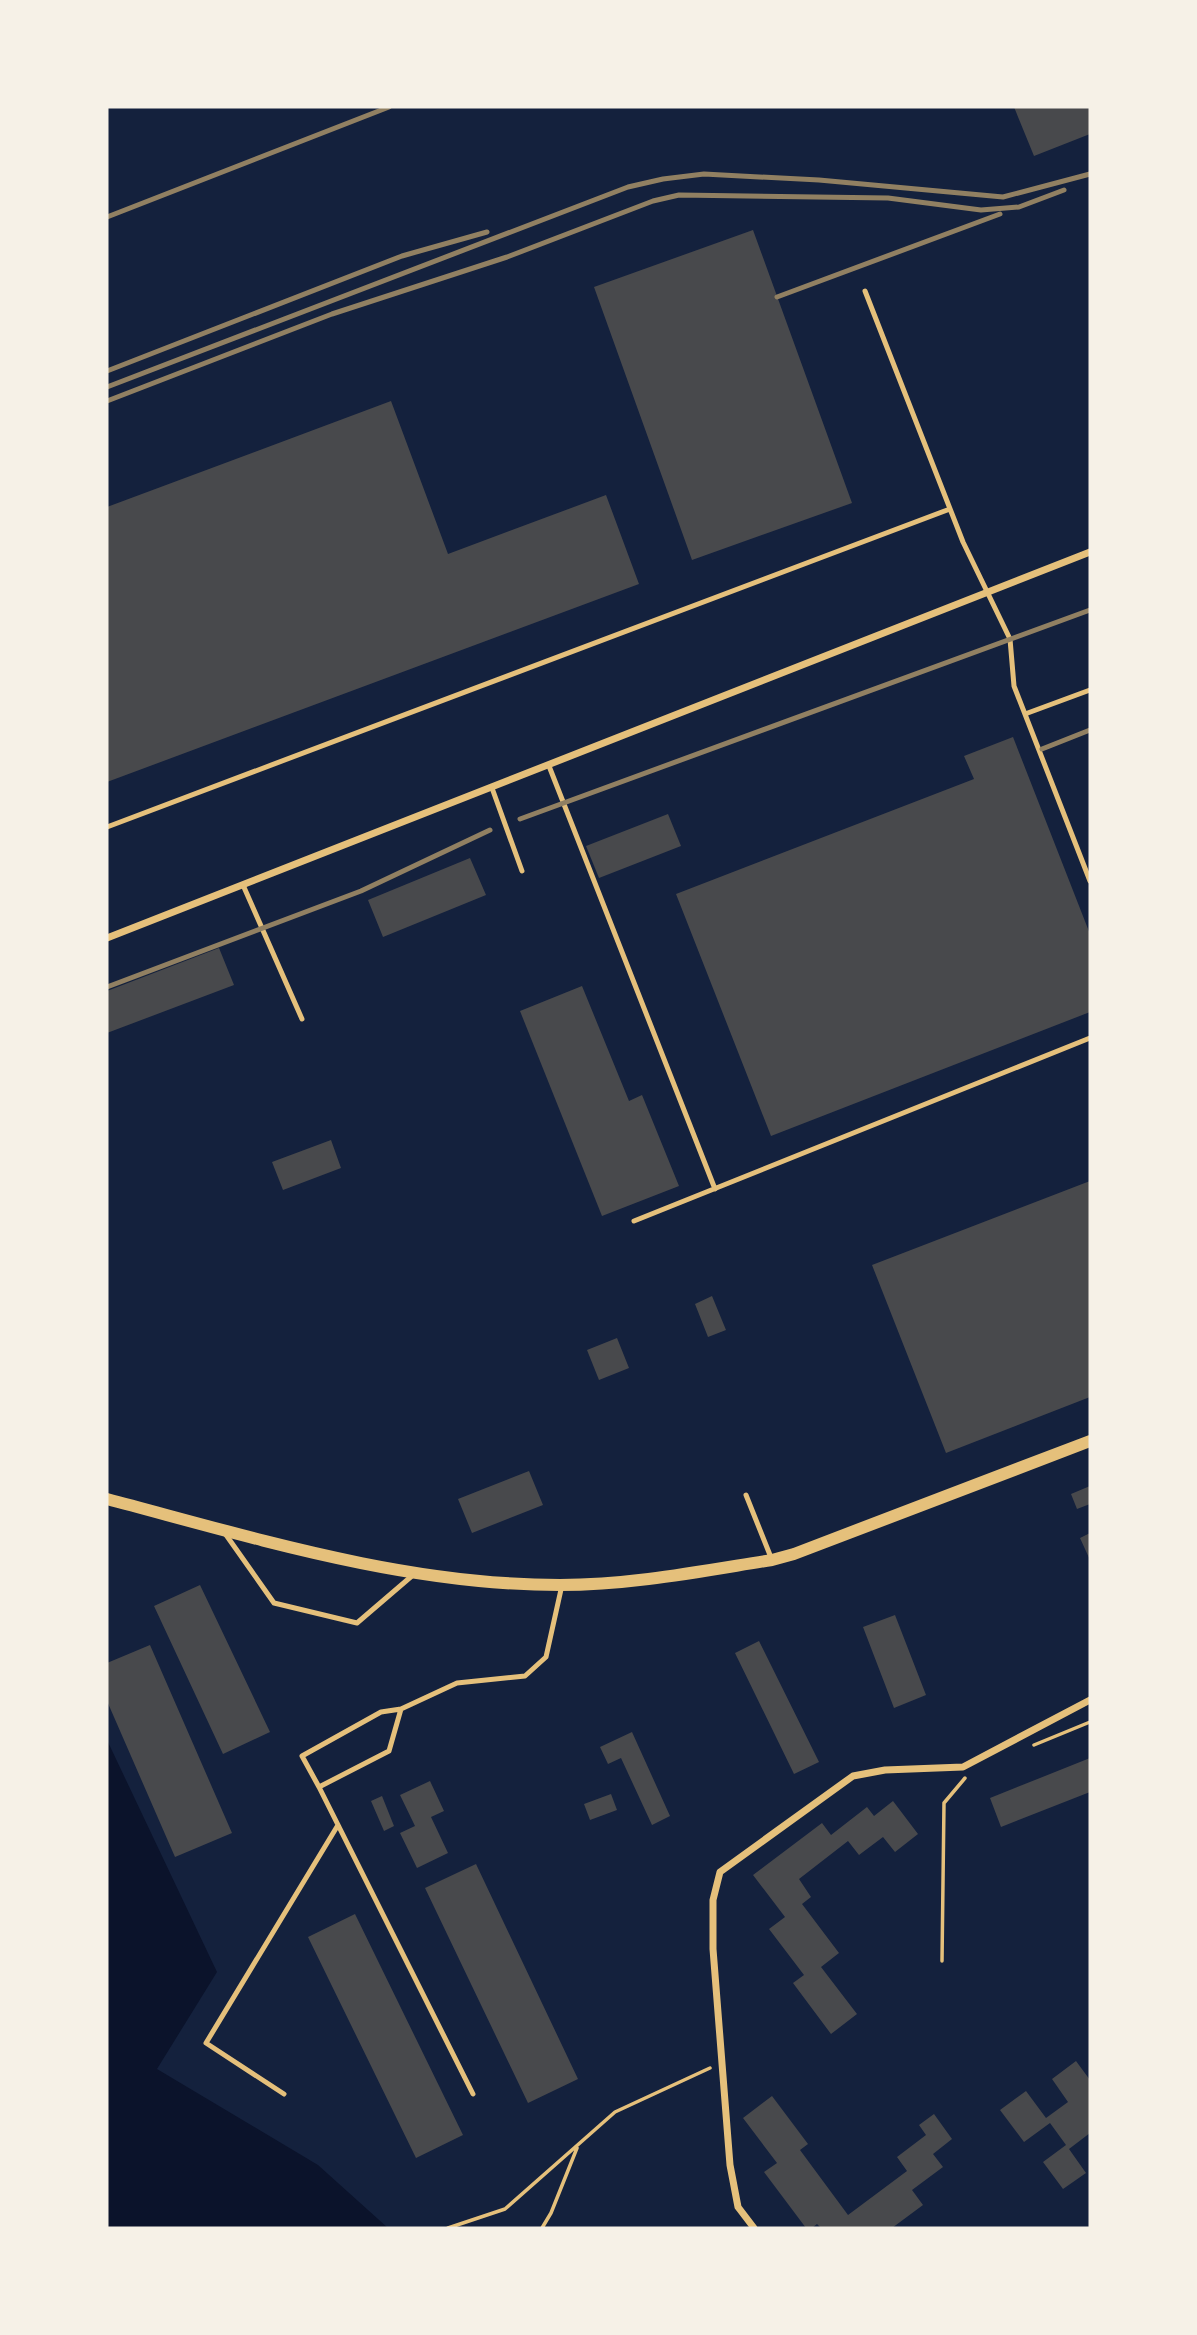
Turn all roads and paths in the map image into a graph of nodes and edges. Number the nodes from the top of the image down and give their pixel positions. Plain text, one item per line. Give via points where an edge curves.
1 (865, 291) dead end
2 (950, 509) junction
3 (1090, 552) edge
4 (987, 594) junction
5 (1090, 690) edge
6 (1024, 714) junction
7 (549, 766) junction
8 (492, 788) junction
9 (107, 827) edge
10 (522, 871) dead end
11 (1090, 881) edge
12 (243, 884) junction
13 (107, 938) edge
14 (302, 1019) dead end
15 (1090, 1038) edge
16 (715, 1189) junction
17 (634, 1222) dead end
18 (1090, 1441) edge
19 (746, 1495) dead end
20 (107, 1499) edge
21 (222, 1530) junction
22 (772, 1560) junction
23 (415, 1574) junction
24 (562, 1585) junction
25 (1090, 1700) edge
26 (401, 1709) junction
27 (1090, 1722) edge
28 (1030, 1747) dead end
29 (969, 1772) dead end
30 (319, 1787) junction
31 (338, 1825) junction
32 (942, 1961) dead end
33 (722, 2063) junction
34 (284, 2094) dead end
35 (473, 2094) dead end
36 (578, 2146) junction
37 (448, 2228) edge
38 (542, 2228) edge
39 (754, 2228) edge

1 - 2 lane
2 - 4 lane
2 - 9 lane
3 - 4 street
4 - 6 lane via 1010,639 1013,686
4 - 7 street
5 - 6 lane
6 - 11 lane
7 - 8 street
7 - 16 lane
8 - 10 lane
8 - 12 street
12 - 13 street
12 - 14 lane
15 - 16 lane
16 - 17 lane
18 - 22 street
19 - 22 lane
20 - 21 street
21 - 23 street
21 - 23 lane via 274,1602 357,1623
22 - 24 street via 627,1582
23 - 24 street
24 - 26 lane via 546,1657 525,1676 457,1683
25 - 33 street via 963,1766 853,1776 720,1872 713,1900 713,1949
26 - 30 lane via 389,1751
26 - 30 lane via 381,1712 302,1756
27 - 28 path
29 - 32 path via 944,1803
30 - 31 lane
31 - 34 lane via 206,2043
31 - 35 lane
33 - 36 path via 615,2112
33 - 39 street via 738,2207
36 - 37 path via 505,2209
36 - 38 path

